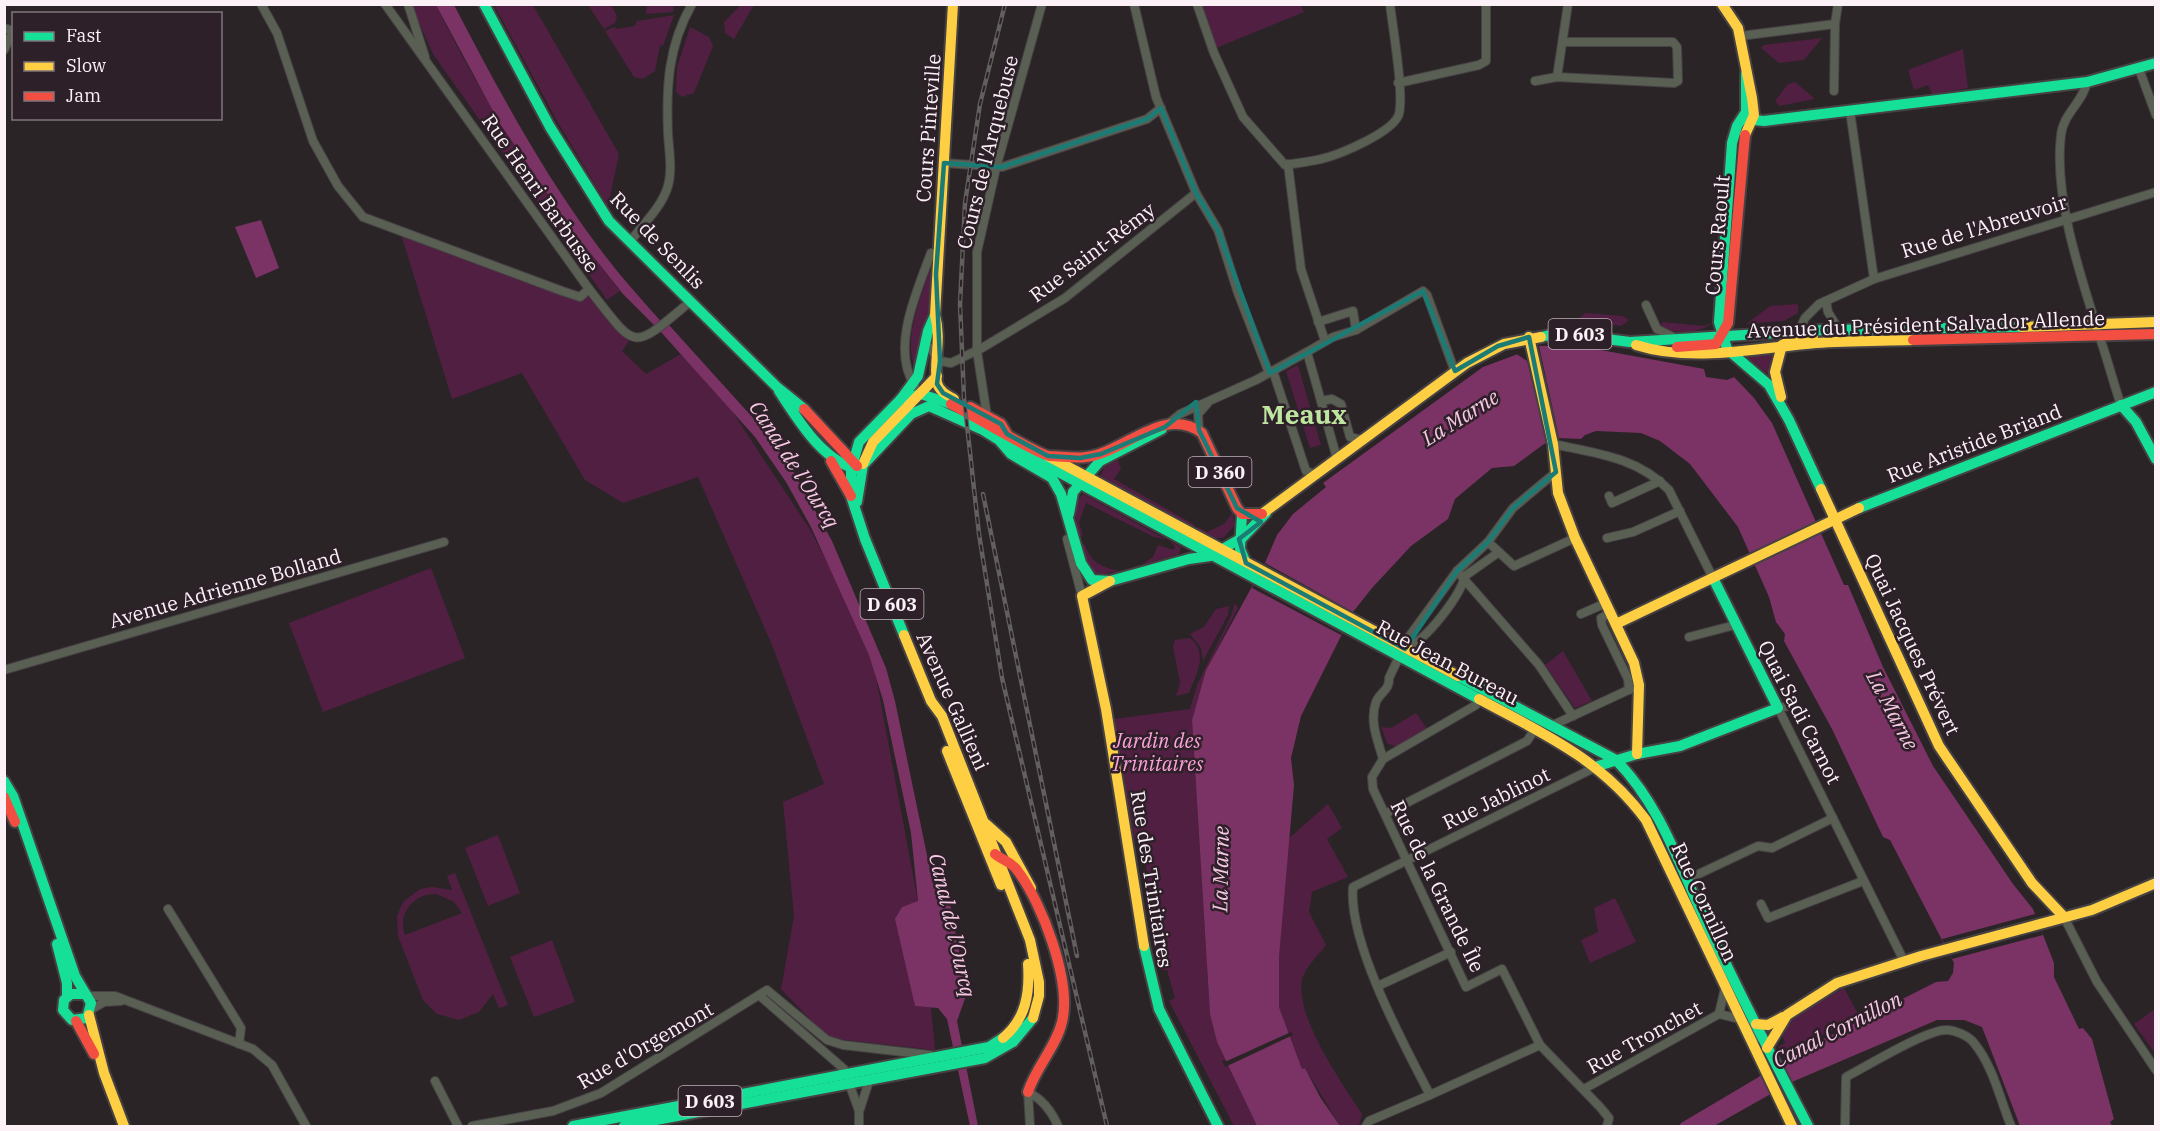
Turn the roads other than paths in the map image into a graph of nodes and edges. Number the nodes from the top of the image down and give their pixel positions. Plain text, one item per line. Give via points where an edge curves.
1 (261, 4) edge
2 (385, 4) edge
3 (408, 4) edge
4 (484, 4) edge
5 (692, 4) edge
6 (953, 4) edge
7 (1042, 4) edge
8 (1134, 4) edge
9 (1197, 4) edge
10 (1390, 4) edge
11 (1486, 4) edge
12 (1568, 4) edge
13 (1722, 4) edge
14 (1838, 4) edge
15 (1835, 27) junction
16 (12, 33) edge
17 (1740, 36) junction
18 (1564, 43) junction
19 (4, 50) edge
20 (426, 59) junction
21 (2156, 63) edge
22 (2139, 69) junction
23 (1557, 77) junction
24 (1535, 81) dead end
25 (2087, 82) junction
26 (1398, 83) junction
27 (1834, 91) dead end
28 (1161, 108) junction
29 (1850, 111) junction
30 (2156, 115) edge
31 (1748, 120) junction
32 (944, 163) junction
33 (1286, 165) junction
34 (996, 168) junction
35 (2156, 192) edge
36 (1196, 193) junction
37 (2066, 218) junction
38 (630, 242) junction
39 (938, 254) junction
40 (1874, 279) junction
41 (589, 289) junction
42 (691, 301) junction
43 (1826, 301) junction
44 (1646, 305) dead end
45 (933, 320) junction
46 (1318, 322) junction
47 (2156, 322) edge
48 (2096, 326) junction
49 (1854, 329) junction
50 (1356, 330) junction
51 (1839, 330) junction
52 (1799, 331) junction
53 (2156, 334) edge
54 (1722, 336) junction
55 (1529, 337) junction
56 (2100, 338) junction
57 (1677, 339) junction
58 (1324, 341) junction
59 (1630, 342) junction
60 (1782, 345) junction
61 (930, 348) junction
62 (1727, 349) junction
63 (977, 351) junction
64 (1662, 351) junction
65 (1307, 352) junction
66 (940, 361) junction
67 (1271, 372) junction
68 (1455, 372) junction
69 (937, 376) junction
70 (913, 383) junction
71 (778, 388) junction
72 (2156, 392) edge
73 (921, 394) junction
74 (901, 399) junction
75 (1321, 401) junction
76 (1208, 403) junction
77 (2121, 405) junction
78 (925, 406) junction
79 (987, 416) junction
80 (1789, 420) junction
81 (1165, 427) junction
82 (1200, 430) junction
83 (1004, 437) junction
84 (833, 440) junction
85 (1362, 440) junction
86 (859, 442) junction
87 (1553, 443) junction
88 (828, 455) junction
89 (1048, 456) junction
90 (1337, 459) junction
91 (2156, 459) edge
92 (857, 467) junction
93 (1556, 472) junction
94 (1316, 475) junction
95 (1083, 480) junction
96 (1660, 481) junction
97 (1609, 496) dead end
98 (853, 501) junction
99 (1680, 511) junction
100 (1266, 513) junction
101 (1242, 514) junction
102 (1836, 517) junction
103 (1068, 520) junction
104 (1575, 538) junction
105 (1607, 538) dead end
106 (1239, 539) junction
107 (444, 542) dead end
108 (1488, 542) junction
109 (1221, 550) junction
110 (1499, 552) junction
111 (1210, 555) junction
112 (1245, 568) junction
113 (1457, 572) junction
114 (1713, 578) junction
115 (1110, 581) junction
116 (1464, 581) junction
117 (1082, 596) junction
118 (1608, 608) junction
119 (1581, 614) dead end
120 (1616, 624) junction
121 (1735, 626) junction
122 (1689, 637) dead end
123 (1402, 653) junction
124 (4, 671) edge
125 (1634, 687) junction
126 (1479, 700) junction
127 (931, 701) junction
128 (1792, 705) dead end
129 (1778, 708) junction
130 (1573, 716) junction
131 (1551, 726) junction
132 (1535, 729) junction
133 (1637, 754) junction
134 (1383, 759) junction
135 (1616, 760) junction
136 (1598, 766) junction
137 (4, 781) edge
138 (963, 791) junction
139 (4, 797) edge
140 (1384, 814) junction
141 (1833, 818) junction
142 (986, 824) junction
143 (990, 846) junction
144 (1000, 859) junction
145 (1407, 859) junction
146 (1686, 880) junction
147 (1863, 880) junction
148 (2156, 883) edge
149 (1031, 888) junction
150 (1761, 904) dead end
151 (168, 909) dead end
152 (2064, 918) junction
153 (1451, 952) junction
154 (1904, 961) junction
155 (1378, 986) junction
156 (1725, 988) junction
157 (86, 995) junction
158 (67, 996) junction
159 (760, 996) junction
160 (123, 1001) junction
161 (91, 1012) junction
162 (1719, 1014) junction
163 (1787, 1015) junction
164 (1740, 1019) junction
165 (76, 1021) junction
166 (1756, 1024) junction
167 (239, 1044) junction
168 (843, 1045) junction
169 (1540, 1045) junction
170 (1769, 1053) junction
171 (970, 1056) junction
172 (838, 1060) junction
173 (944, 1061) junction
174 (2156, 1070) edge
175 (104, 1072) junction
176 (848, 1080) junction
177 (435, 1081) dead end
178 (869, 1081) junction
179 (1584, 1089) junction
180 (1028, 1092) junction
181 (1430, 1095) junction
182 (859, 1111) junction
183 (124, 1126) edge
184 (304, 1126) edge
185 (458, 1126) edge
186 (472, 1126) edge
187 (573, 1126) edge
188 (624, 1126) edge
189 (859, 1126) edge
190 (1030, 1126) edge
191 (1058, 1126) edge
192 (1218, 1126) edge
193 (1366, 1126) edge
194 (1607, 1126) edge
195 (1792, 1126) edge
196 (1808, 1126) edge
197 (1845, 1126) edge
198 (2011, 1126) edge

1 - 41 street via 277,33 313,141 338,186 363,217 580,297
2 - 20 street, Rue Henri Barbusse via 411,44
3 - 20 street
4 - 38 main road, Rue de Senlis via 565,152 600,209
5 - 38 street via 674,44 666,80 670,165 667,189
6 - 32 main road, Cours Pinteville
7 - 34 street, Cours de l'Arquebuse
8 - 28 street
9 - 33 street via 1243,117
10 - 26 street
11 - 26 street via 1486,61
12 - 18 street
13 - 17 main road via 1733,17
14 - 15 street
15 - 17 street
15 - 27 street
16 - 19 street
17 - 31 main road via 1754,110
18 - 23 street
18 - 23 street via 1673,42 1677,47 1678,81
20 - 41 street, Rue Henri Barbusse
21 - 22 main road
22 - 25 main road
22 - 30 street
23 - 24 street
25 - 29 main road
25 - 37 street via 2061,134
26 - 33 street via 1399,114 1395,122 1364,142 1321,159
28 - 34 street via 1146,119
28 - 36 street
29 - 31 main road
29 - 40 street
31 - 54 main road, Cours Raoult via 1737,126 1719,322
32 - 34 street
32 - 39 main road, Cours Pinteville
33 - 46 street via 1301,269
34 - 63 street, Cours de l'Arquebuse via 977,252
35 - 37 street, Rue de l'Abreuvoir
36 - 63 street, Rue Saint-Rémy via 1065,298
36 - 67 street via 1218,230
37 - 40 street, Rue de l'Abreuvoir
37 - 48 street
38 - 42 main road, Rue de Senlis
39 - 45 main road, Cours Pinteville
39 - 70 street, Cours Pinteville via 931,253 905,335 904,362
40 - 43 street, Rue de l'Abreuvoir
41 - 42 street, Rue Henri Barbusse via 624,333 634,338 644,338 655,331
42 - 71 main road, Rue de Senlis
43 - 51 street
43 - 52 street, Rue de l'Abreuvoir via 1805,318
44 - 57 street via 1658,329
45 - 61 main road, Cours Pinteville
45 - 66 main road, Cours Pinteville via 939,326
45 - 70 main road, Cours Pinteville
46 - 50 street via 1353,311
46 - 58 street
47 - 48 main road, Avenue du Président Salvador Allende
48 - 49 main road, Avenue du Président Salvador Allende
48 - 56 street
49 - 51 main road, Avenue du Président Salvador Allende
49 - 60 main road via 1840,335 1801,336
50 - 58 street
50 - 68 street via 1425,292
51 - 52 main road, Avenue du Président Salvador Allende
52 - 54 main road, Avenue du Président Salvador Allende
53 - 56 main road, Avenue du Président Salvador Allende
54 - 57 main road
54 - 62 main road, Cours Raoult
54 - 64 main road via 1716,344
55 - 59 main road, D 603 via 1577,333
55 - 68 main road, D 603 via 1498,346
55 - 87 main road
56 - 60 main road, Avenue du Président Salvador Allende
56 - 77 street
57 - 59 main road
58 - 65 street
59 - 64 main road, D 603
60 - 62 main road, Avenue du Président Salvador Allende
60 - 80 main road via 1775,379
61 - 66 street
61 - 73 main road, Cours Pinteville
62 - 64 main road, Avenue du Président Salvador Allende / D 603
62 - 80 main road, Quai Jacques Prévert via 1769,385
63 - 66 street, Rue Saint-Rémy via 951,363
63 - 79 street, Cours de l'Arquebuse
65 - 67 street
65 - 75 street
66 - 69 main road, Cours Pinteville
67 - 76 street
67 - 94 street via 1306,471
68 - 85 main road, D 603
69 - 73 main road
69 - 79 main road via 943,393
70 - 73 street, Cours Pinteville
70 - 74 main road, Cours Pinteville
71 - 84 main road, Rue de Senlis
71 - 88 main road, Rue de Senlis
72 - 77 main road, Rue Aristide Briand
73 - 74 main road
73 - 78 main road, Cours Pinteville
73 - 83 main road via 942,399
73 - 92 main road via 873,442
74 - 86 main road, Avenue Gallieni
75 - 85 street via 1332,399 1341,404 1350,437
75 - 90 street
76 - 81 street via 1180,414
76 - 82 street via 1198,414
77 - 91 main road via 2136,422
77 - 102 main road, Rue Aristide Briand
78 - 83 main road
78 - 92 main road via 896,427
79 - 83 main road via 1001,424
80 - 102 main road, Quai Jacques Prévert
81 - 82 main road, D 360 via 1182,423
81 - 89 main road via 1090,457 1072,458 1057,453
81 - 95 main road, D 360 via 1100,461
82 - 101 main road, D 360
83 - 89 main road
83 - 95 main road
83 - 103 main road, Rue des Trinitaires via 1010,453 1051,477 1060,491
84 - 86 main road via 849,446
84 - 92 main road, Rue de Senlis
85 - 90 main road, D 603
86 - 92 main road, Avenue Gallieni
87 - 93 main road
87 - 96 street, Quai Sadi Carnot via 1618,457
88 - 92 main road, Rue de Senlis
88 - 98 main road, Rue de Senlis
89 - 95 main road
90 - 94 main road, D 603
92 - 98 main road, Avenue Gallieni / D 603
93 - 104 main road via 1558,493
93 - 108 street via 1512,508
94 - 100 main road, D 603
95 - 103 main road, Rue des Trinitaires / D 360 via 1070,497
95 - 109 main road
95 - 111 main road
96 - 97 street via 1612,502
96 - 99 street, Quai Sadi Carnot
98 - 127 main road, Avenue Gallieni / D 603
99 - 105 street via 1633,532
99 - 114 street, Quai Sadi Carnot
100 - 101 main road
100 - 106 main road, D 603
101 - 106 main road, D 360
102 - 114 main road, Rue Aristide Briand
102 - 152 main road, Quai Jacques Prévert via 1939,746 2032,883
103 - 115 main road, D 360 via 1083,573 1092,580
103 - 117 street, Rue des Trinitaires via 1065,529
104 - 110 street via 1514,566
104 - 118 main road
106 - 109 main road, D 603
106 - 112 main road, D 360
107 - 124 street, Avenue Adrienne Bolland
108 - 110 street
108 - 113 street
109 - 111 main road, D 603
109 - 112 main road
110 - 116 street via 1465,576
111 - 112 main road
111 - 115 main road
112 - 123 main road, Rue Jean Bureau
113 - 116 street
113 - 123 street via 1408,638
114 - 120 main road, Rue Aristide Briand
114 - 121 main road, Quai Sadi Carnot
115 - 117 main road
116 - 123 street via 1462,589 1417,644
116 - 130 street via 1539,665
117 - 192 main road, Rue des Trinitaires via 1106,709 1152,992
118 - 119 street
118 - 120 main road
118 - 125 street via 1601,618 1602,625
120 - 125 main road via 1634,663
121 - 122 street
121 - 129 main road, Quai Sadi Carnot
123 - 126 main road, Rue Jean Bureau
123 - 131 main road
123 - 134 street via 1386,691 1375,704 1373,716
125 - 130 street
125 - 133 main road
126 - 132 main road, Rue Jean Bureau
126 - 134 street
127 - 138 main road
127 - 142 main road, Avenue Gallieni / D 603 via 942,716
128 - 129 street
129 - 133 main road via 1680,746
129 - 141 street, Quai Sadi Carnot
130 - 131 street
131 - 135 main road
132 - 136 main road, Rue Jean Bureau
132 - 140 street via 1527,741
133 - 135 main road
134 - 140 street, Rue de la Grande Île via 1372,783
135 - 136 main road
135 - 146 main road, Rue Cornillon via 1643,790
136 - 145 street, Rue Jablinot
136 - 156 main road, Rue Cornillon via 1629,795 1646,820
137 - 157 main road via 13,796 54,918
138 - 143 main road
138 - 144 main road via 972,801 993,852
139 - 158 main road via 51,920
140 - 145 street, Rue de la Grande Île
141 - 146 street via 1772,848 1758,846
141 - 147 street, Quai Sadi Carnot
142 - 143 main road, Avenue Gallieni / D 603
142 - 149 main road via 1006,842
143 - 144 main road, D 603
143 - 171 main road, D 603 via 1023,942 1030,992 1013,1030
144 - 149 main road via 1015,866
144 - 171 main road, D 603 via 1034,957 1039,998 1033,1016 1013,1043 999,1052
145 - 153 street, Rue de la Grande Île
145 - 155 street, Rue Jablinot via 1353,887 1361,945
146 - 166 main road, Rue Cornillon
147 - 150 street via 1768,918
147 - 154 street, Quai Sadi Carnot
148 - 152 main road
149 - 180 main road via 1053,951 1064,1009 1061,1026 1033,1073
151 - 167 street via 241,1028
152 - 154 main road
152 - 174 street via 2097,982
153 - 155 street
153 - 169 street, Rue de la Grande Île via 1466,987 1502,969
154 - 163 main road via 1837,983
155 - 181 street
156 - 162 street
156 - 164 main road, Rue Cornillon
156 - 166 street
157 - 158 main road via 75,992
157 - 160 street via 108,995
157 - 161 main road
158 - 165 main road via 63,1010
159 - 168 street, Rue d'Orgemont via 767,990 827,1040
159 - 172 street
159 - 186 street, Rue d'Orgemont via 601,1093 553,1111
160 - 161 street via 104,1002
160 - 167 street
161 - 165 main road via 84,1020
161 - 175 main road
162 - 164 street
162 - 179 street, Rue Tronchet
163 - 166 main road via 1768,1025
163 - 170 main road via 1774,1033
164 - 170 street
164 - 195 main road, Rue Cornillon
165 - 175 main road
166 - 170 main road, Rue Cornillon
167 - 184 street via 259,1052 272,1065
168 - 172 street
168 - 173 street, Rue d'Orgemont
169 - 179 street, Rue de la Grande Île
169 - 181 street
170 - 196 main road, Rue Cornillon
171 - 173 main road, D 603
172 - 176 street
173 - 176 main road, D 603
173 - 178 main road, D 603
175 - 183 main road
176 - 178 main road, D 603
176 - 182 street
176 - 187 main road, D 603
176 - 188 main road, D 603
177 - 185 street
178 - 182 street
179 - 194 street, Rue de la Grande Île via 1609,1118
180 - 190 street
180 - 191 street via 1037,1096
181 - 193 street via 1369,1121
182 - 189 street
197 - 198 street via 1846,1077 1946,1030 1973,1040 1985,1059

